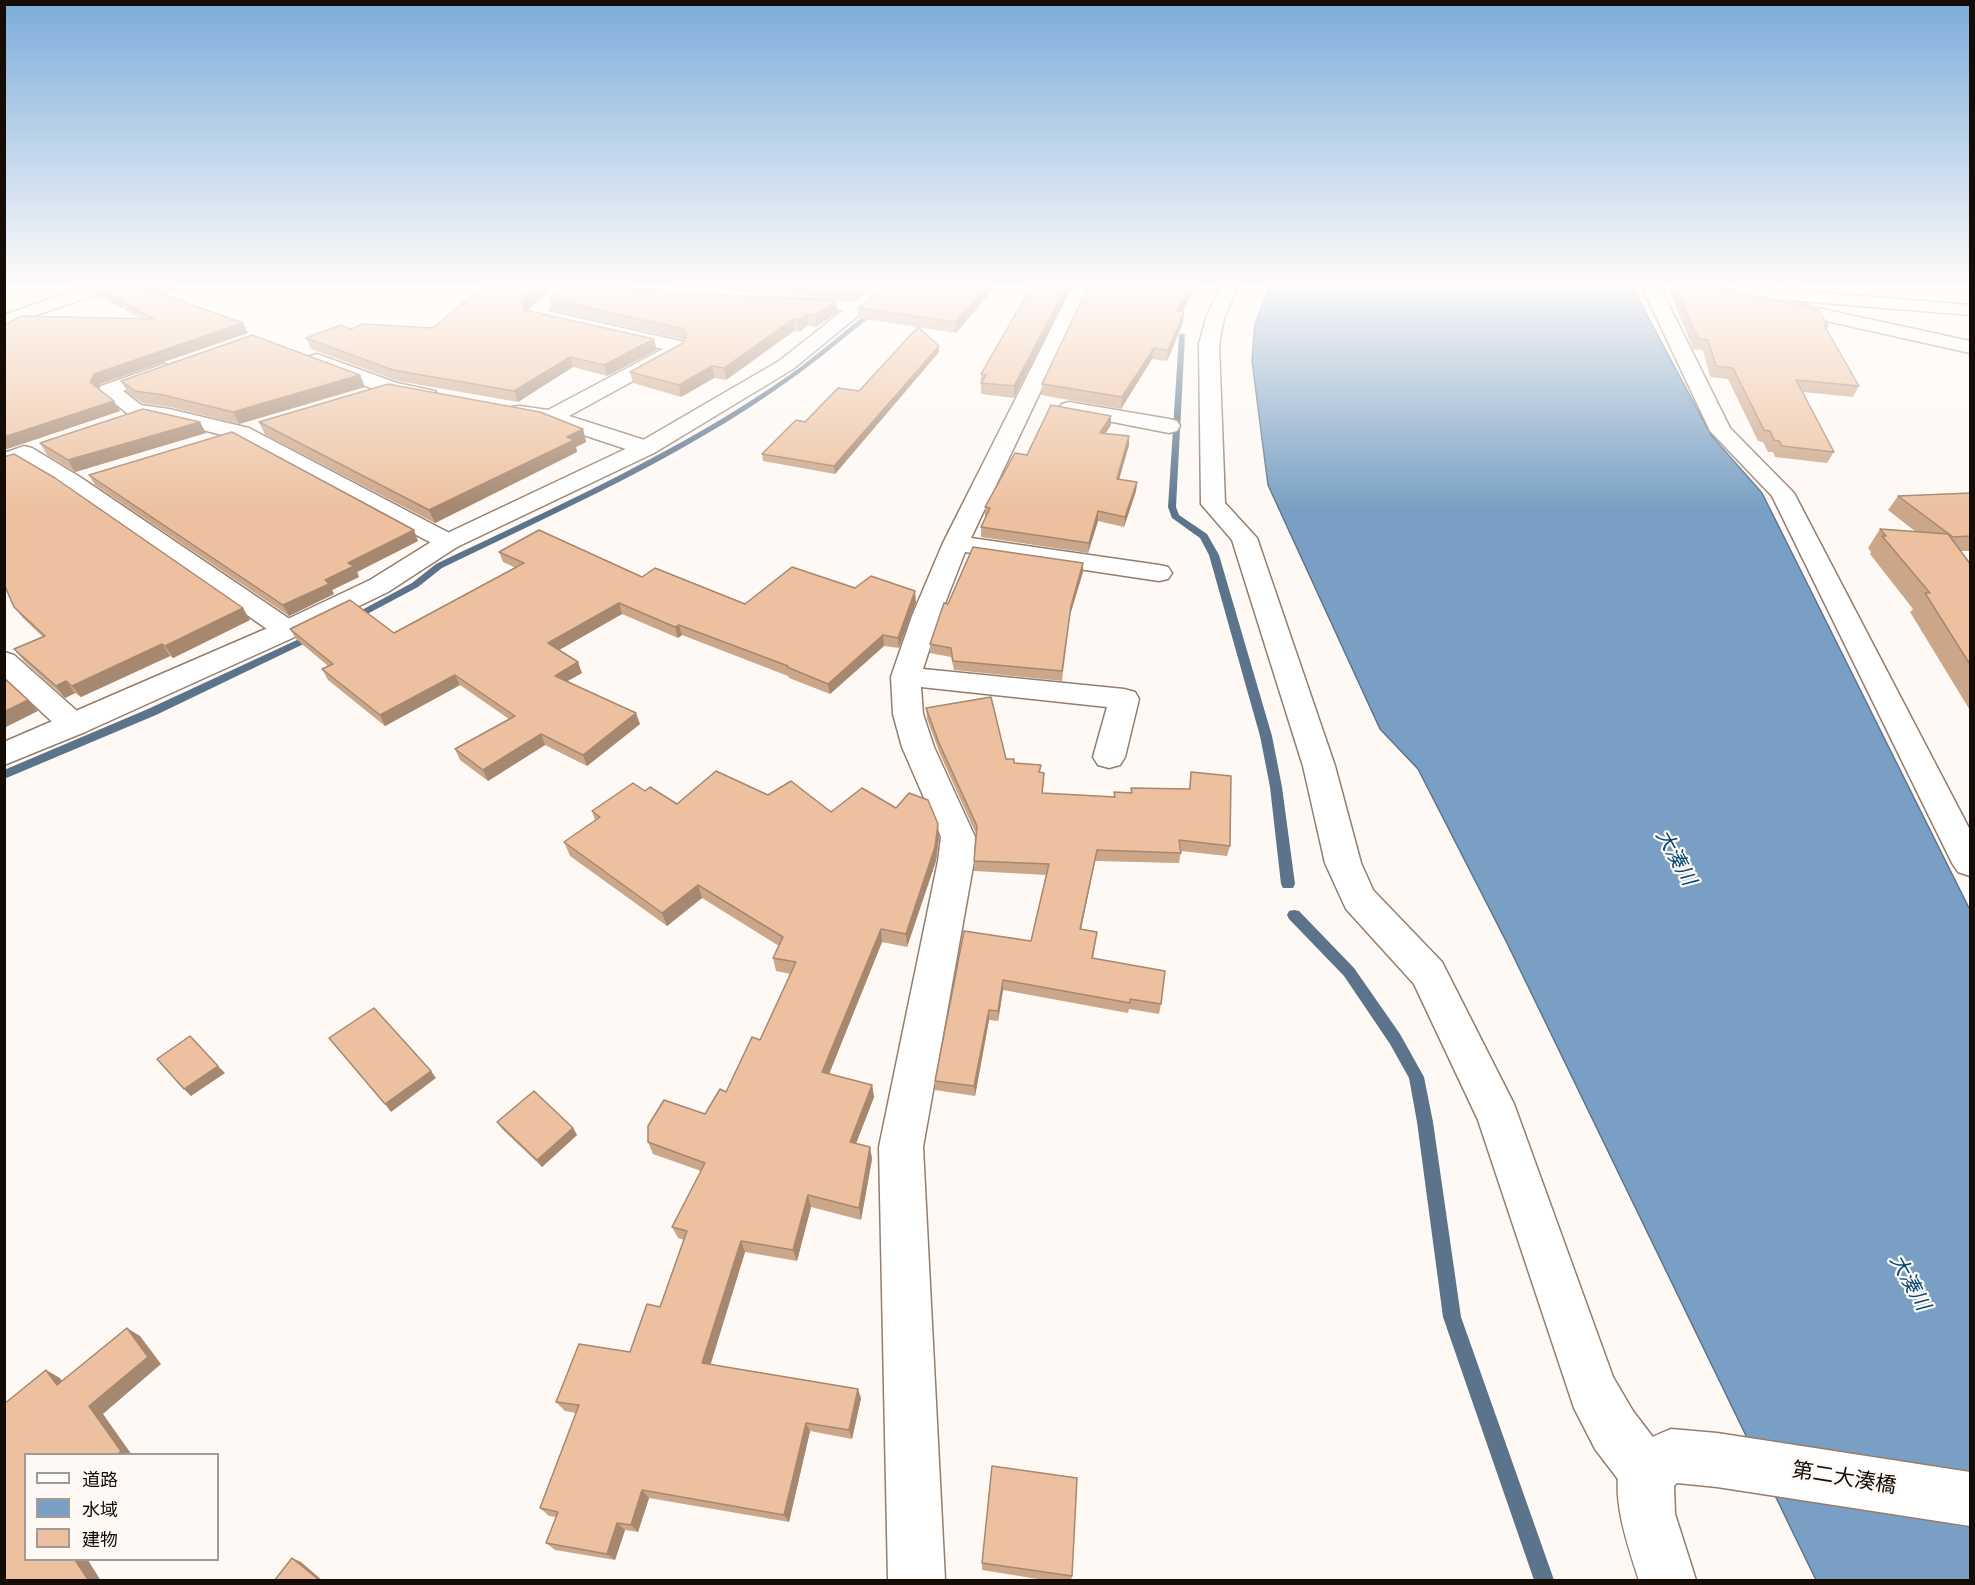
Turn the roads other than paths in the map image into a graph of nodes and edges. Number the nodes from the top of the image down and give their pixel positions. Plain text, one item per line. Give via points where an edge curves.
1 (319, 361) edge
2 (655, 361) edge
3 (791, 361) edge
4 (1045, 361) edge
5 (1209, 361) edge
6 (1687, 361) edge
7 (182, 364) edge
8 (392, 388) junction
9 (360, 398) edge
10 (449, 399) edge
11 (1026, 400) junction
12 (506, 409) edge
13 (144, 413) junction
14 (551, 417) junction
15 (111, 424) edge
16 (273, 424) edge
17 (1169, 426) dead end
18 (241, 433) junction
19 (46, 446) edge
20 (196, 446) edge
21 (646, 448) junction
22 (14, 457) edge
23 (447, 542) junction
24 (956, 543) junction
25 (1160, 573) dead end
26 (287, 630) junction
27 (4, 661) edge
28 (906, 677) junction
29 (74, 725) junction
30 (4, 754) edge
31 (1110, 757) dead end
32 (1971, 863) edge
33 (1646, 1472) junction
34 (1971, 1498) edge
35 (916, 1581) edge
36 (1667, 1581) edge

1 - 8 street
2 - 14 street
3 - 21 street
4 - 11 street
5 - 33 street via 1213,504 1244,538 1320,766 1343,863 1359,899 1428,973 1499,1118 1592,1390 1614,1430
6 - 32 street via 1721,431 1782,493
7 - 13 street via 108,390
8 - 9 street
8 - 10 street
11 - 17 street
11 - 24 street
12 - 14 street
13 - 15 street
13 - 18 street via 169,415
14 - 21 street
16 - 18 street
18 - 20 street
18 - 23 street
19 - 22 street
21 - 23 street
22 - 26 street via 83,479
23 - 26 street via 379,586
24 - 25 street
24 - 28 street
26 - 29 street
27 - 29 street
28 - 31 street via 1124,699
28 - 35 street via 908,714 918,747 958,837 901,1147
29 - 30 street
33 - 34 street, 第二大湊橋 via 1671,1456
33 - 36 street via 1647,1514

